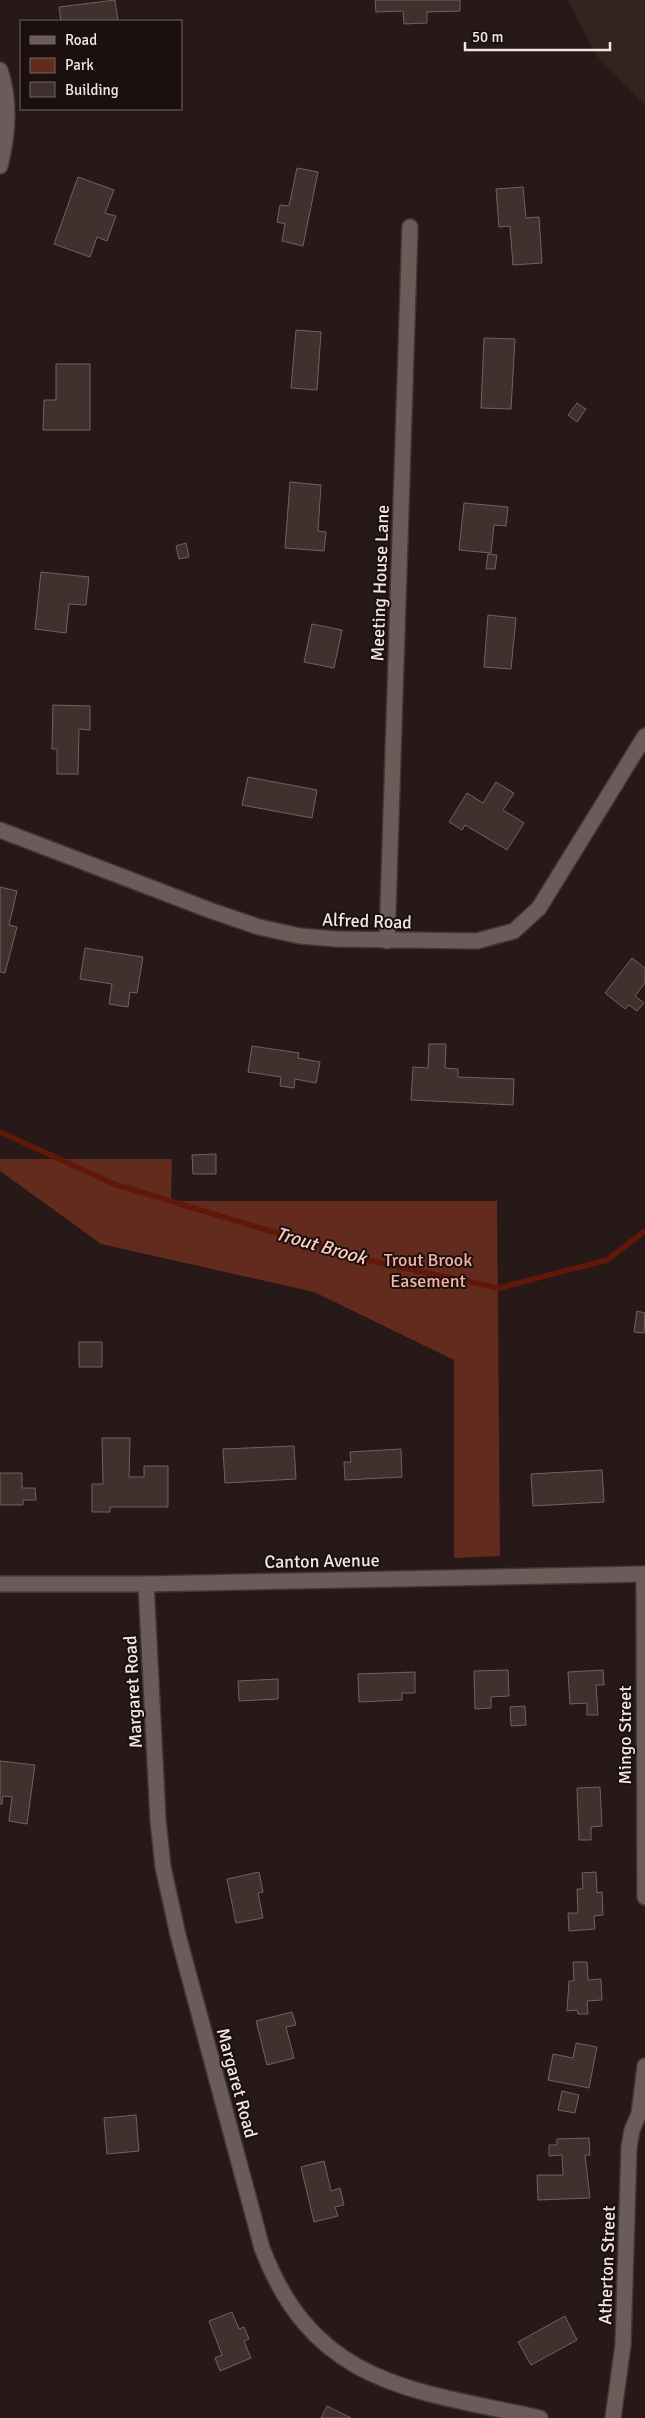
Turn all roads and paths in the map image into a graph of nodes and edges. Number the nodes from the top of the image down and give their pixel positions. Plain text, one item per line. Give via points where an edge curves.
1 (0, 70) edge
2 (0, 166) edge
3 (410, 227) dead end
4 (645, 736) edge
5 (0, 830) edge
6 (387, 941) junction
7 (645, 1574) edge
8 (0, 1584) edge
9 (146, 1584) junction
10 (645, 1897) edge
11 (645, 2066) edge
12 (642, 2115) edge
13 (540, 2418) edge
14 (613, 2418) edge

1 - 2 street via 7,130
3 - 6 street, Meeting House Lane
4 - 6 street, Alfred Road via 546,898 523,924 503,935 477,941
5 - 6 street, Alfred Road via 260,927 318,938
7 - 9 street, Canton Avenue
7 - 10 street, Mingo Street
8 - 9 street, Canton Avenue
9 - 13 street, Margaret Road via 158,1820 167,1889 262,2248 276,2282 294,2312 318,2339 364,2372 418,2391
11 - 12 street
12 - 14 street, Atherton Street via 632,2130 629,2147 623,2345

